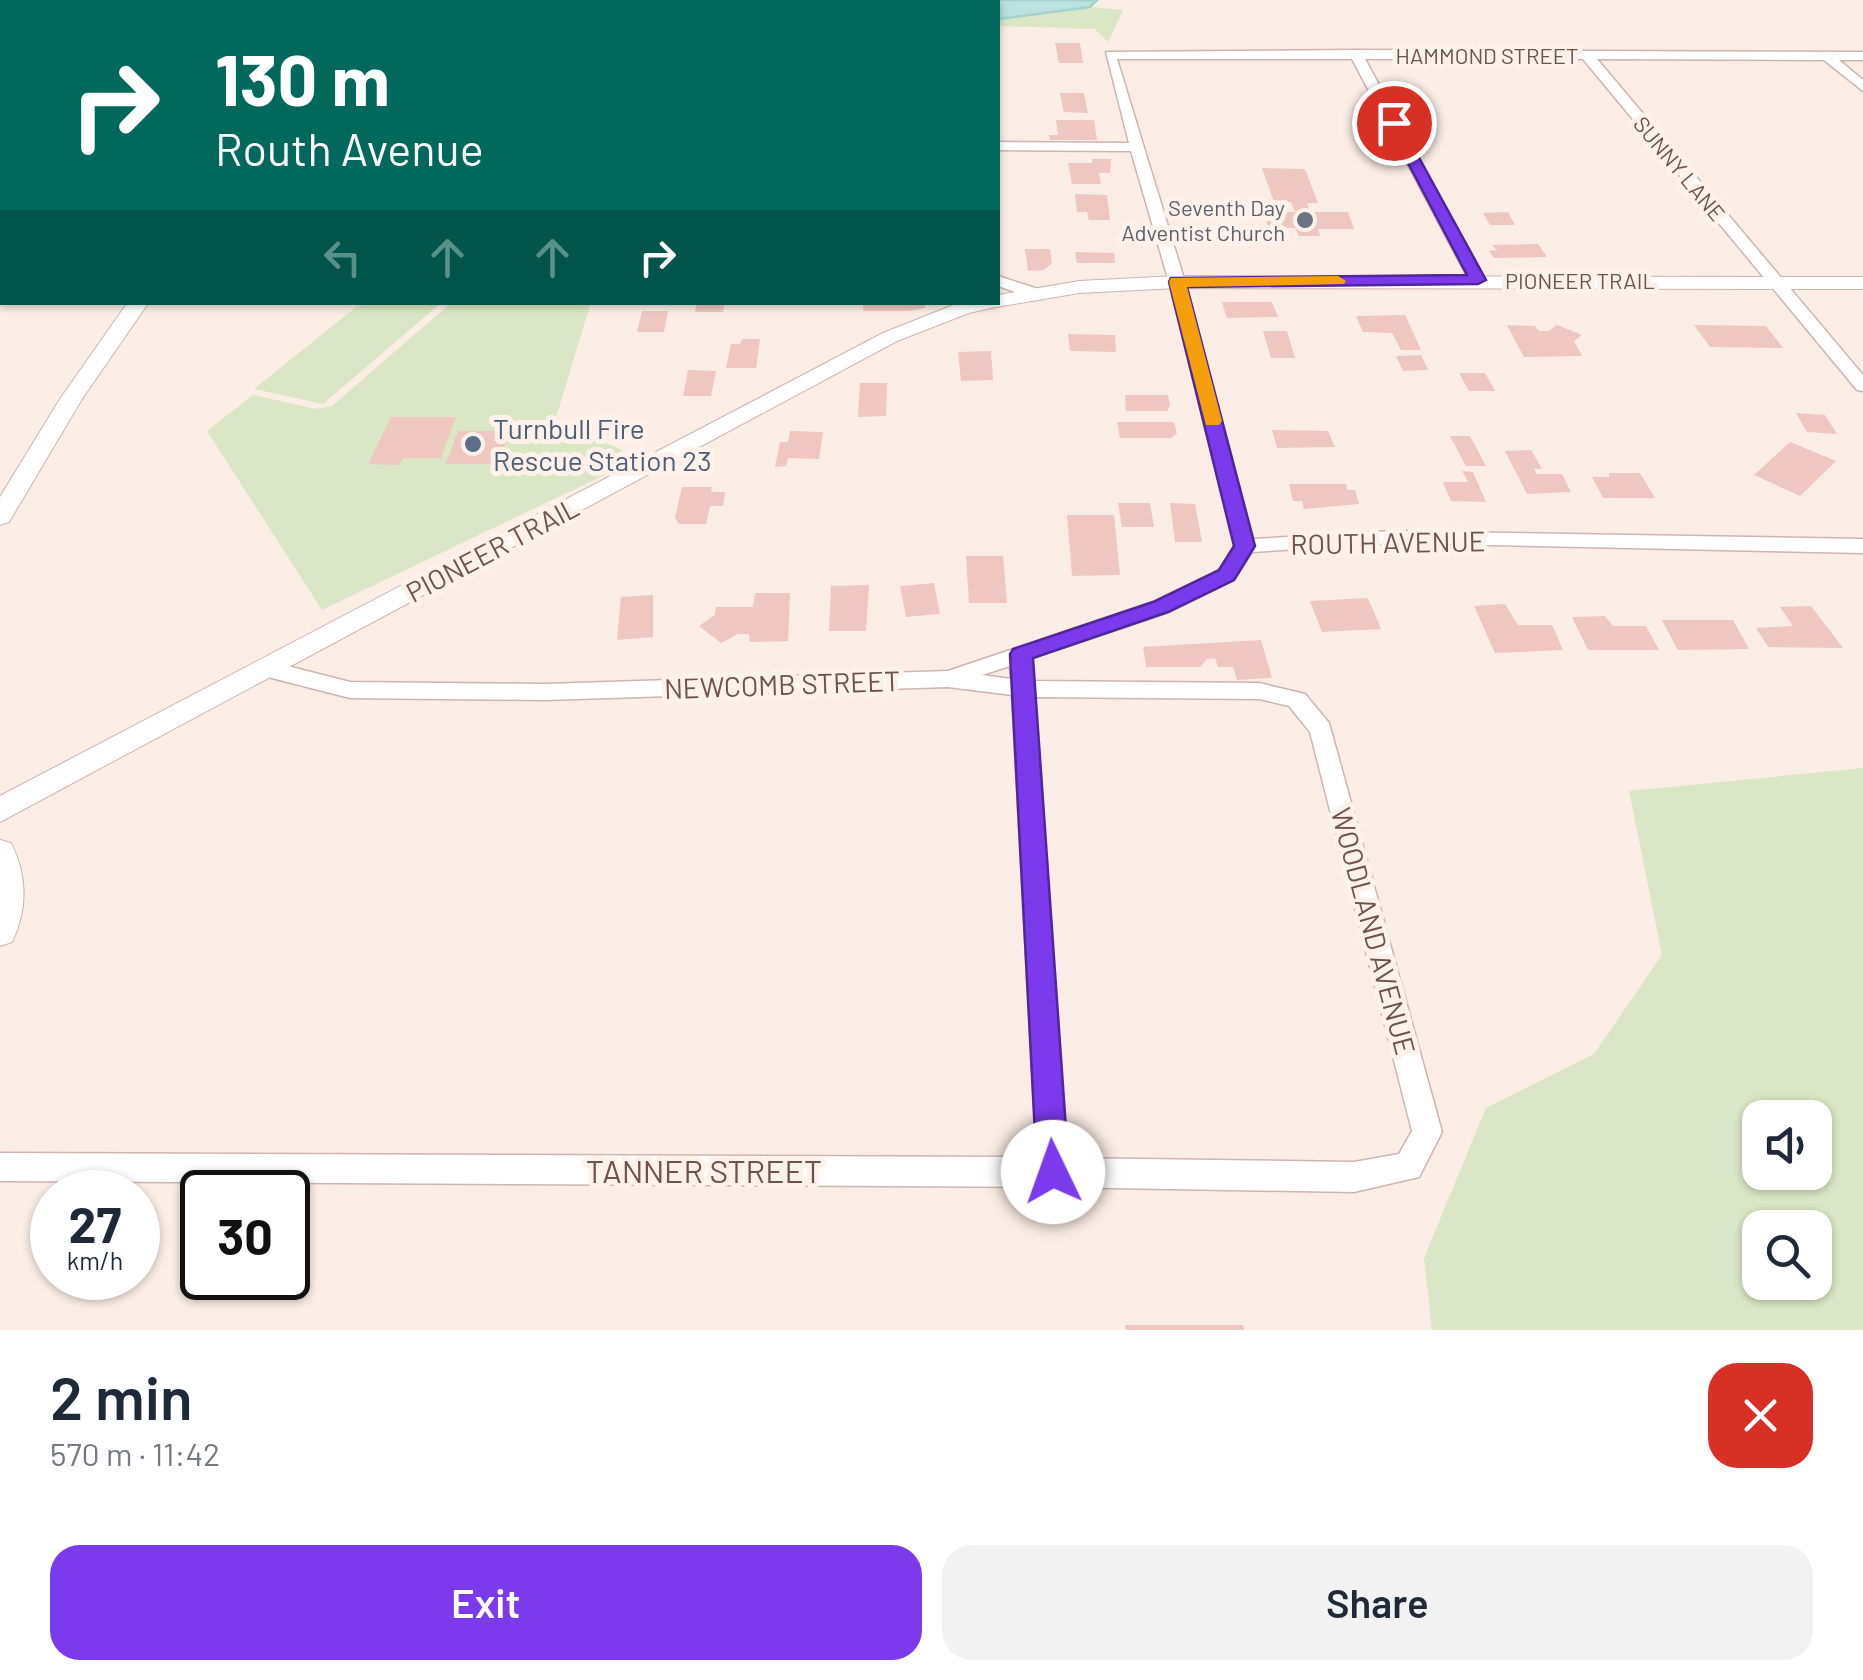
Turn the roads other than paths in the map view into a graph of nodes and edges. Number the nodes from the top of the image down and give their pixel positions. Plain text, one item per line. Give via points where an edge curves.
1 (1356, 54) junction
2 (1586, 55) junction
3 (1827, 56) junction
4 (1863, 56) edge
5 (1863, 88) edge
6 (1000, 146) edge
7 (1134, 148) junction
8 (1478, 280) junction
9 (1000, 282) edge
10 (1177, 282) junction
11 (1774, 282) junction
12 (1863, 283) edge
13 (1032, 294) junction
14 (1000, 301) edge
15 (136, 305) edge
16 (978, 305) edge
17 (1863, 386) edge
18 (0, 517) edge
19 (1245, 546) junction
20 (1863, 546) edge
21 (1021, 654) junction
22 (268, 669) junction
23 (948, 679) junction
24 (1024, 689) junction
25 (1297, 700) joint
26 (0, 810) edge
27 (0, 852) edge
28 (0, 932) edge
29 (1408, 1166) joint
30 (0, 1167) edge
31 (1053, 1172) junction

1 - 2 street, HAMMOND STREET
1 - 7 street, HAMMOND STREET via 1110,55
1 - 8 street
2 - 3 street, HAMMOND STREET
2 - 11 street, SUNNY LANE
3 - 4 street, HAMMOND STREET
3 - 5 street
6 - 7 street
7 - 10 street
8 - 10 street, PIONEER TRAIL
8 - 11 street, PIONEER TRAIL
9 - 13 street
10 - 13 street, PIONEER TRAIL
10 - 19 street
11 - 12 street, PIONEER TRAIL
11 - 17 street
13 - 14 street, PIONEER TRAIL
15 - 18 street
16 - 22 street, PIONEER TRAIL via 890,337
19 - 20 street, ROUTH AVENUE via 1392,538
19 - 21 street via 1227,575
21 - 23 street
21 - 24 street
22 - 23 street, NEWCOMB STREET via 350,690 545,692
22 - 26 street, PIONEER TRAIL
23 - 24 street, NEWCOMB STREET
24 - 25 street, NEWCOMB STREET via 1259,691
24 - 31 street
25 - 29 street, WOODLAND AVENUE via 1321,729 1427,1132
27 - 28 street via 10,876
29 - 31 street, TANNER STREET via 1354,1177
30 - 31 street, TANNER STREET

